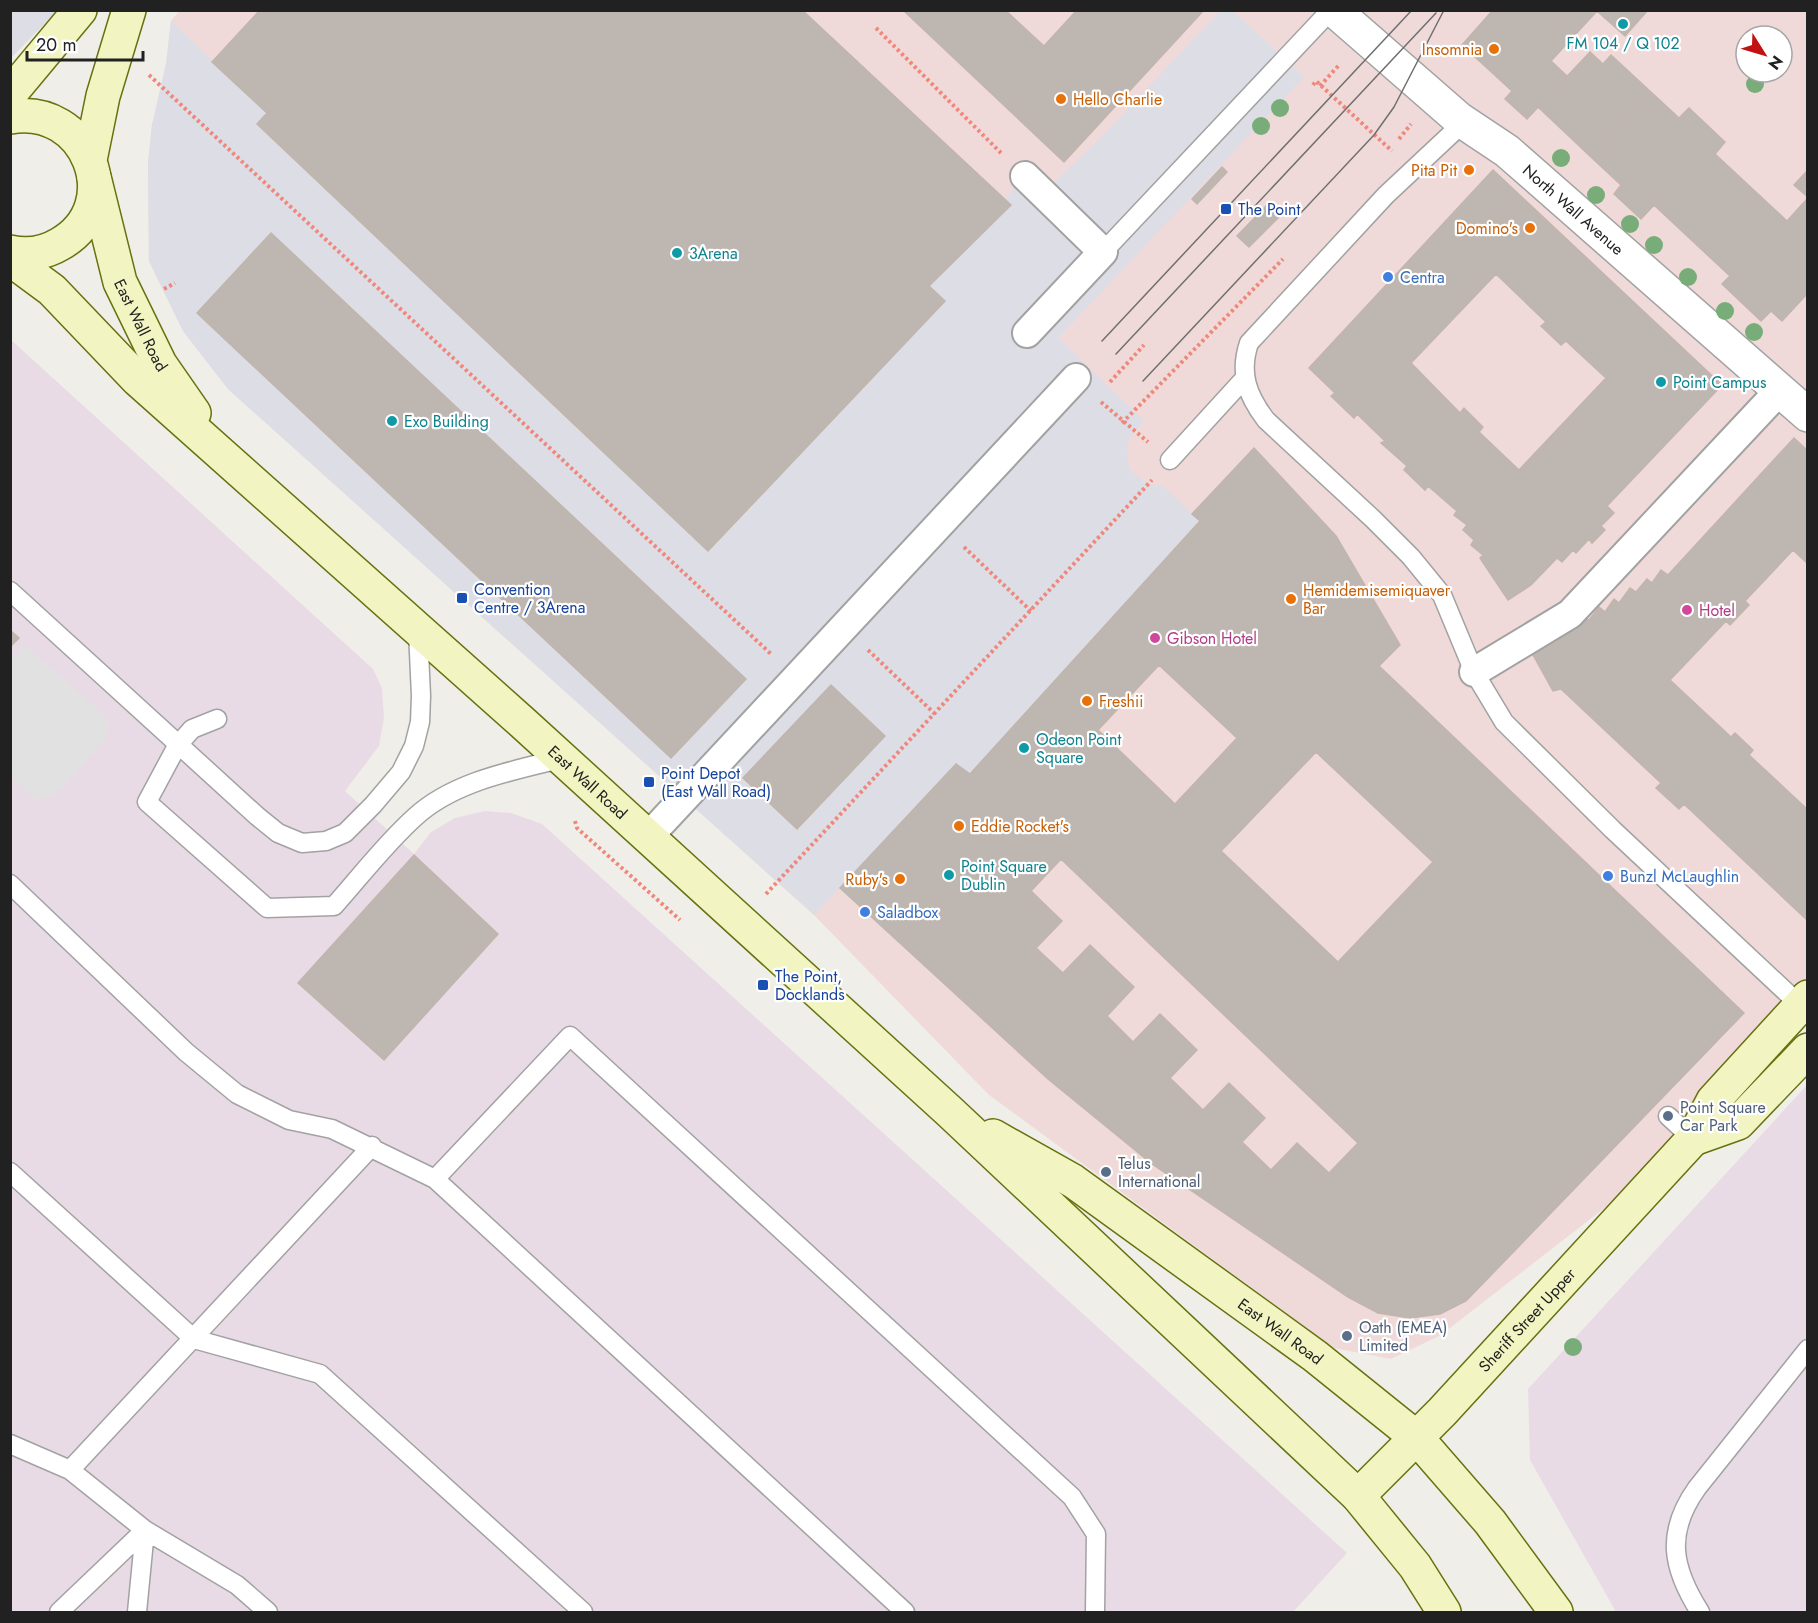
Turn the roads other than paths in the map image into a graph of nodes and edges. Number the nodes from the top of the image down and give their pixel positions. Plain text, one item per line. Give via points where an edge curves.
1 (80, 10) edge
2 (129, 10) edge
3 (1343, 13) edge
4 (10, 94) edge
5 (10, 117) edge
6 (1464, 122) junction
7 (92, 168) junction
8 (1025, 176) road end
9 (10, 252) edge
10 (1103, 252) junction
11 (10, 260) edge
12 (1027, 333) dead end
13 (1076, 378) dead end
14 (1244, 379) junction
15 (1780, 390) junction
16 (1808, 415) edge
17 (224, 456) junction
18 (1170, 460) road end
19 (10, 591) edge
20 (418, 631) junction
21 (1474, 672) junction
22 (217, 719) dead end
23 (177, 746) junction
24 (560, 759) junction
25 (647, 838) junction
26 (10, 884) edge
27 (1804, 1001) edge
28 (1808, 1050) edge
29 (950, 1112) junction
30 (1668, 1116) dead end
31 (1693, 1139) junction
32 (372, 1146) junction
33 (10, 1172) edge
34 (435, 1179) junction
35 (194, 1339) junction
36 (1808, 1349) edge
37 (1417, 1438) junction
38 (10, 1444) edge
39 (70, 1470) junction
40 (1358, 1497) junction
41 (145, 1530) junction
42 (58, 1612) edge
43 (137, 1612) edge
44 (268, 1612) edge
45 (583, 1612) edge
46 (904, 1612) edge
47 (1095, 1612) edge
48 (1444, 1612) edge
49 (1556, 1612) edge
50 (1700, 1612) edge

1 - 4 main road
2 - 7 main road via 115,51
3 - 6 street, North Wall Avenue
3 - 10 lane
5 - 7 main road via 38,117 69,131 81,144
6 - 14 lane via 1386,195 1249,343 1243,360
6 - 15 street, North Wall Avenue via 1507,151
7 - 9 main road via 94,195 80,228 50,249 33,254
7 - 17 main road, East Wall Road via 120,282 139,324 160,364
8 - 10 street
10 - 12 street
11 - 17 main road, East Wall Road via 52,290 138,380
13 - 25 street
14 - 18 lane
14 - 21 lane via 1251,401 1266,420 1388,534 1442,595
15 - 16 street, North Wall Avenue
15 - 21 street via 1570,614
17 - 20 main road, East Wall Road
19 - 23 lane
20 - 23 lane via 421,696 414,746 401,772 345,833 326,841 302,843 278,833
20 - 24 main road, East Wall Road
21 - 27 lane via 1504,722 1613,830
22 - 23 lane via 192,729
23 - 24 lane via 147,802 267,908 334,906 416,816 440,800 497,775
24 - 25 main road, East Wall Road
25 - 29 main road, East Wall Road
26 - 32 lane via 186,1052 237,1094 289,1120 332,1129
27 - 31 main road, Sheriff Street Upper via 1713,1101
28 - 31 main road, Sheriff Street Upper via 1738,1123
29 - 37 main road, East Wall Road via 1073,1181 1315,1356
29 - 40 main road, East Wall Road
30 - 31 lane
31 - 37 main road, Sheriff Street Upper
32 - 34 lane
32 - 35 lane
33 - 35 lane
34 - 46 lane
34 - 47 lane via 570,1036 1072,1497 1096,1534
35 - 39 lane
35 - 45 lane via 320,1374
36 - 50 lane via 1697,1488 1677,1525 1677,1563
37 - 40 main road, Sheriff Street Upper
37 - 49 main road, East Wall Road via 1490,1522
38 - 39 lane
39 - 41 lane
40 - 48 main road, East Wall Road via 1415,1566
41 - 42 lane
41 - 43 lane
41 - 44 lane via 237,1585

